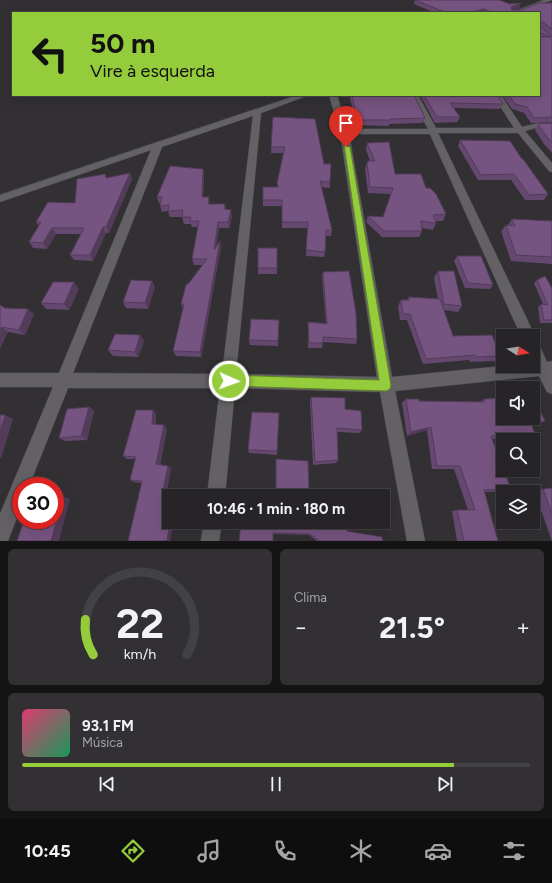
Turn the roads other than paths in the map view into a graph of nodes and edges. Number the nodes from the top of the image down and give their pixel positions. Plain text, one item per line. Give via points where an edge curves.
1 (549, 0) edge
2 (520, 12) edge
3 (302, 96) edge
4 (333, 96) edge
5 (415, 96) edge
6 (498, 96) edge
7 (258, 112) junction
8 (552, 125) edge
9 (520, 130) junction
10 (433, 131) junction
11 (344, 132) junction
12 (158, 145) junction
13 (552, 169) edge
14 (0, 199) edge
15 (525, 329) edge
16 (540, 358) edge
17 (547, 368) edge
18 (0, 380) edge
19 (63, 381) junction
20 (229, 381) junction
21 (386, 385) junction
22 (552, 387) edge
23 (217, 489) edge
24 (212, 529) edge
25 (0, 537) edge
26 (210, 541) edge
27 (416, 541) edge

1 - 2 street
3 - 7 street
4 - 11 street
5 - 10 street
6 - 9 street
7 - 12 street
7 - 20 street
8 - 9 street via 539,125
9 - 10 street
9 - 13 street
10 - 11 street
10 - 15 street
11 - 21 street
12 - 14 street
12 - 19 street
16 - 17 street
17 - 21 street
17 - 22 street
18 - 19 street
19 - 20 street
19 - 25 street
20 - 21 street
20 - 23 street
21 - 27 street
24 - 26 street

